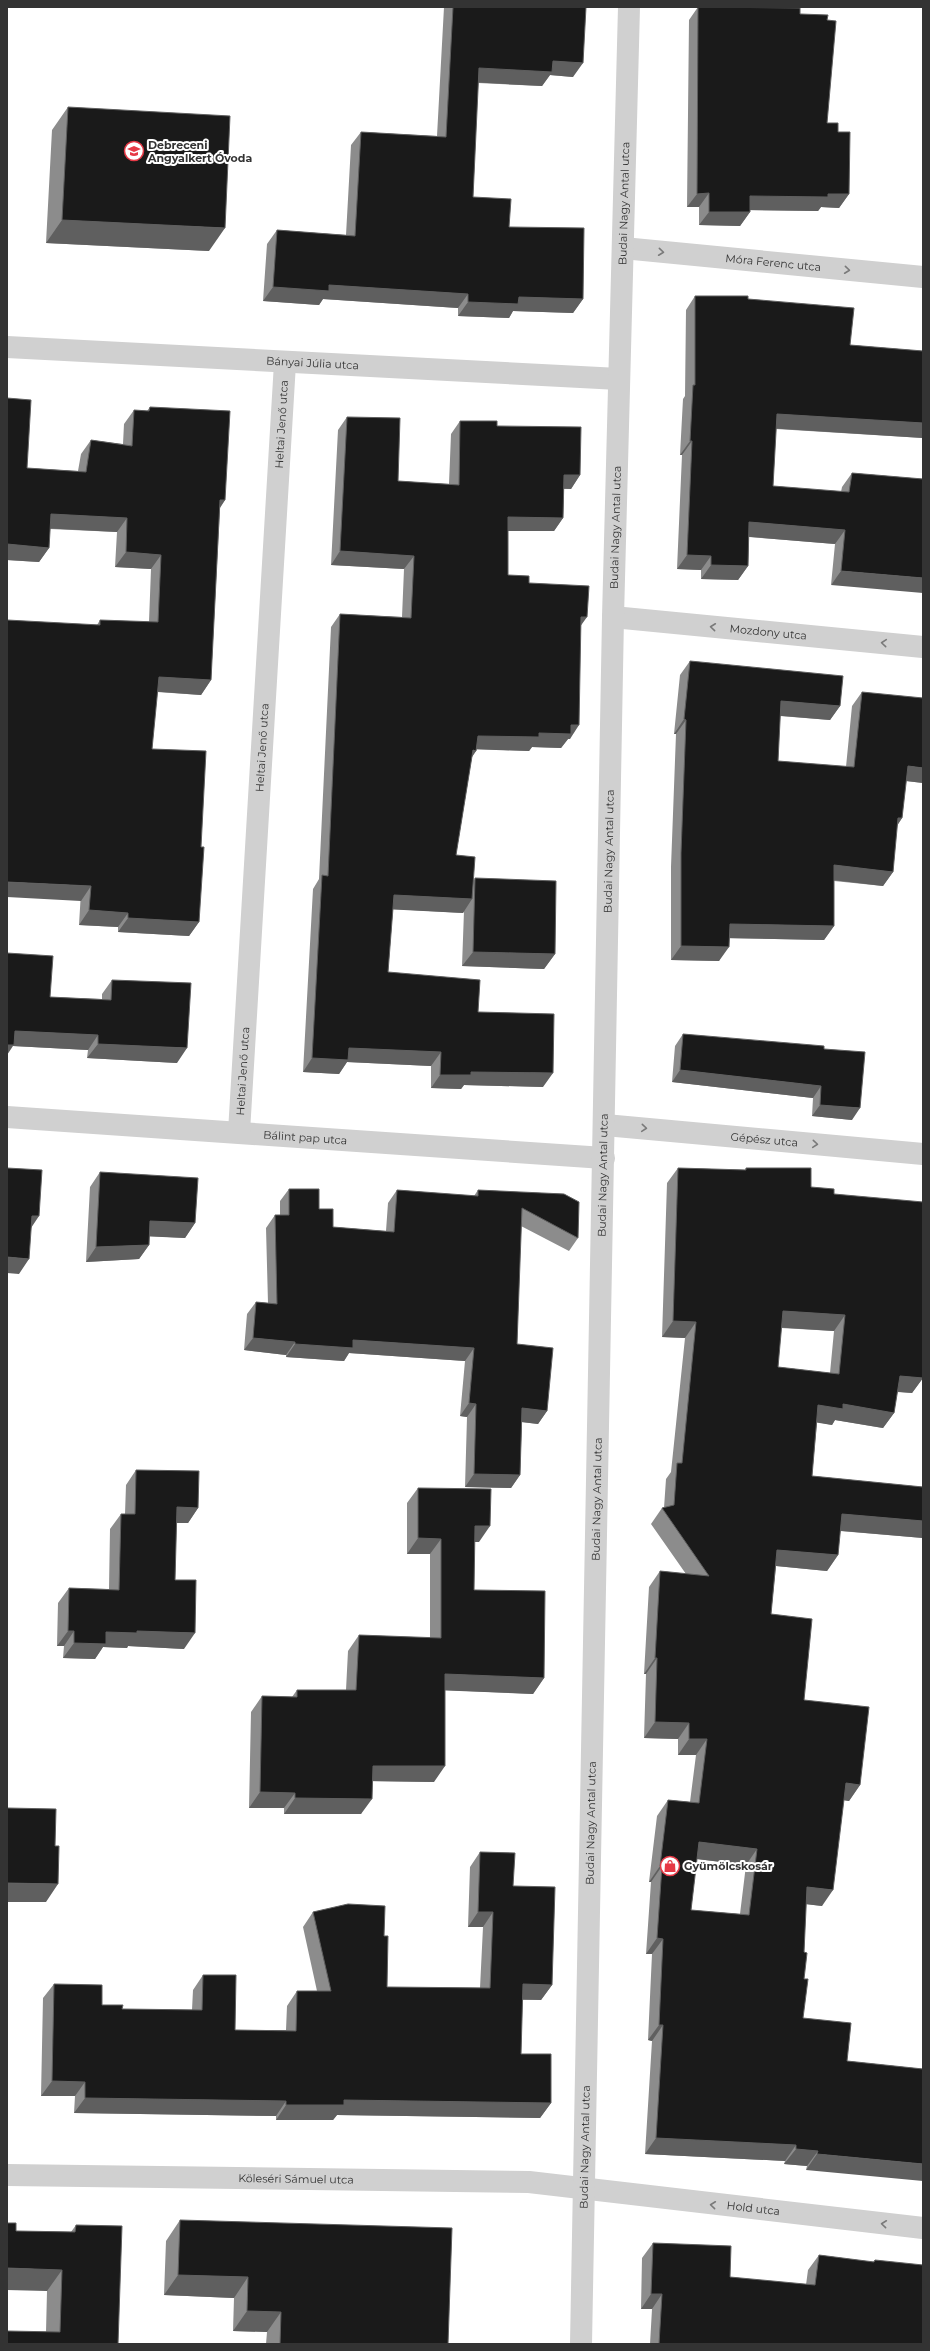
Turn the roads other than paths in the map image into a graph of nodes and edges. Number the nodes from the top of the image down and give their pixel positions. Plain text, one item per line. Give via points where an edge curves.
1 (628, 7) edge
2 (623, 248) junction
3 (923, 277) edge
4 (7, 347) edge
5 (285, 363) junction
6 (619, 379) junction
7 (613, 617) junction
8 (923, 647) edge
9 (7, 1117) edge
10 (605, 1125) junction
11 (239, 1132) junction
12 (923, 1154) edge
13 (604, 1158) junction
14 (7, 2175) edge
15 (584, 2189) junction
16 (923, 2228) edge
17 (580, 2344) edge

1 - 2 street, Budai Nagy Antal utca
2 -> 3 street, Móra Ferenc utca
2 - 6 street, Budai Nagy Antal utca
4 - 5 street, Bányai Júlia utca
5 - 6 street, Bányai Júlia utca
5 - 11 street, Heltai Jenő utca
6 - 7 street, Budai Nagy Antal utca
8 -> 7 street, Mozdony utca
7 - 10 street, Budai Nagy Antal utca
9 - 11 street, Bálint pap utca
10 -> 12 street, Gépész utca
10 - 13 street, Budai Nagy Antal utca
11 - 13 street, Bálint pap utca
13 - 15 street, Budai Nagy Antal utca
14 - 15 street, Köleséri Sámuel utca via 529,2182
16 -> 15 street, Hold utca
15 - 17 street, Budai Nagy Antal utca

